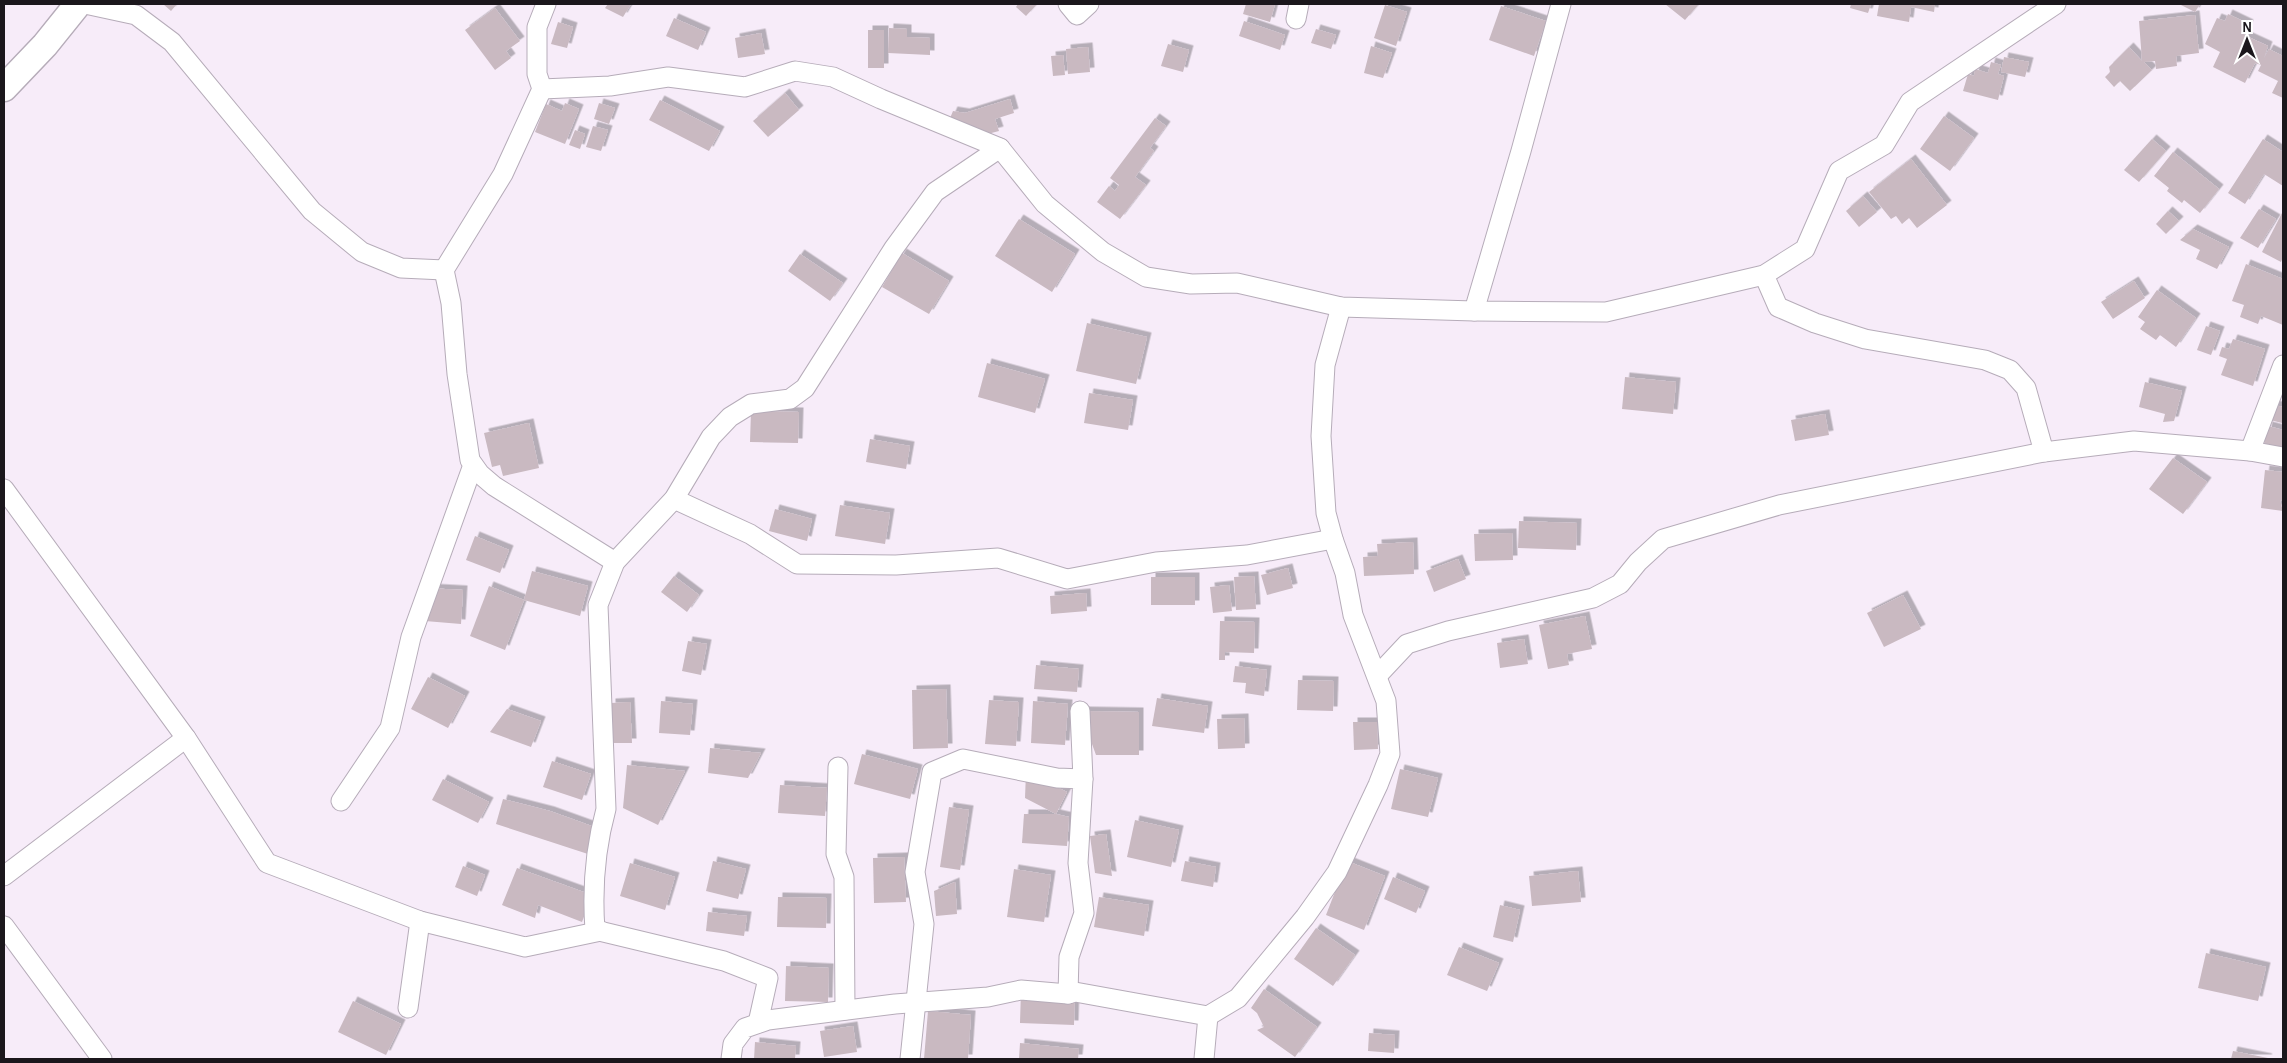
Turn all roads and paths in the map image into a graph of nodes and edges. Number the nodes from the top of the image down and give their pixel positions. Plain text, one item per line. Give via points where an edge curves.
1 (78, 4) edge
2 (85, 4) edge
3 (546, 4) edge
4 (1068, 4) edge
5 (1090, 4) edge
6 (1561, 4) edge
7 (2056, 4) edge
8 (4, 88) edge
9 (542, 89) junction
10 (1000, 148) junction
11 (444, 270) junction
12 (1764, 275) junction
13 (1340, 307) junction
14 (1474, 311) junction
15 (2283, 365) edge
16 (2250, 451) junction
17 (2044, 452) junction
18 (2283, 457) edge
19 (473, 465) junction
20 (4, 489) edge
21 (674, 498) junction
22 (1333, 539) junction
23 (615, 562) junction
24 (1377, 676) junction
25 (1080, 711) dead end
26 (186, 738) junction
27 (838, 767) dead end
28 (1083, 778) junction
29 (341, 801) dead end
30 (4, 876) edge
31 (420, 921) junction
32 (4, 926) edge
33 (601, 932) junction
34 (1068, 994) junction
35 (915, 1002) junction
36 (408, 1008) dead end
37 (845, 1010) junction
38 (1208, 1016) junction
39 (758, 1023) junction
40 (102, 1059) edge
41 (731, 1059) edge
42 (910, 1059) edge
43 (1204, 1059) edge

1 - 8 street
2 - 11 street via 136,15 172,42 312,211 362,252 401,268
3 - 9 street via 537,27 537,74
4 - 5 street via 1076,15
6 - 14 street via 1522,151
7 - 12 street via 1910,102 1884,145 1839,170 1805,249
9 - 10 street via 610,86 668,77 745,87 795,71 833,77
9 - 11 street via 503,174
10 - 13 street via 1045,204 1103,252 1146,277 1191,284 1237,283
10 - 21 street via 935,192 894,248 804,388 790,399 751,404 730,417 711,437
11 - 19 street via 451,303 466,439
12 - 14 street via 1606,312
12 - 17 street via 1778,307 1815,324 1865,339 1985,360 2010,370 2026,388
13 - 14 street
13 - 22 street via 1325,365 1321,436 1326,513
15 - 16 street
16 - 17 street via 2134,441
16 - 18 street
17 - 24 street via 1779,505 1663,539 1620,584 1593,598 1448,631 1407,644
19 - 23 street via 494,486
19 - 29 street via 411,637 390,728
20 - 26 street
21 - 22 street via 750,534 797,564 896,565 998,558 1067,579 1156,562 1247,555
21 - 23 street
22 - 24 street via 1345,573 1353,615
23 - 33 street via 598,605 606,809 600,828 592,895 595,930
24 - 38 street via 1386,701 1390,754 1337,872 1305,917 1238,998
25 - 28 street
26 - 30 street
26 - 31 street via 267,863
27 - 37 street via 836,854 844,877
28 - 34 street via 1078,863 1084,913 1069,957
28 - 35 street via 1057,778 963,759 932,772 915,872 924,924
31 - 33 street via 525,946
31 - 36 street
32 - 40 street
33 - 39 street via 724,961 768,978
34 - 35 street via 1021,990 988,997
34 - 38 street via 1075,992
35 - 37 street
35 - 42 street
37 - 39 street
38 - 43 street
39 - 41 street via 745,1028 733,1044

